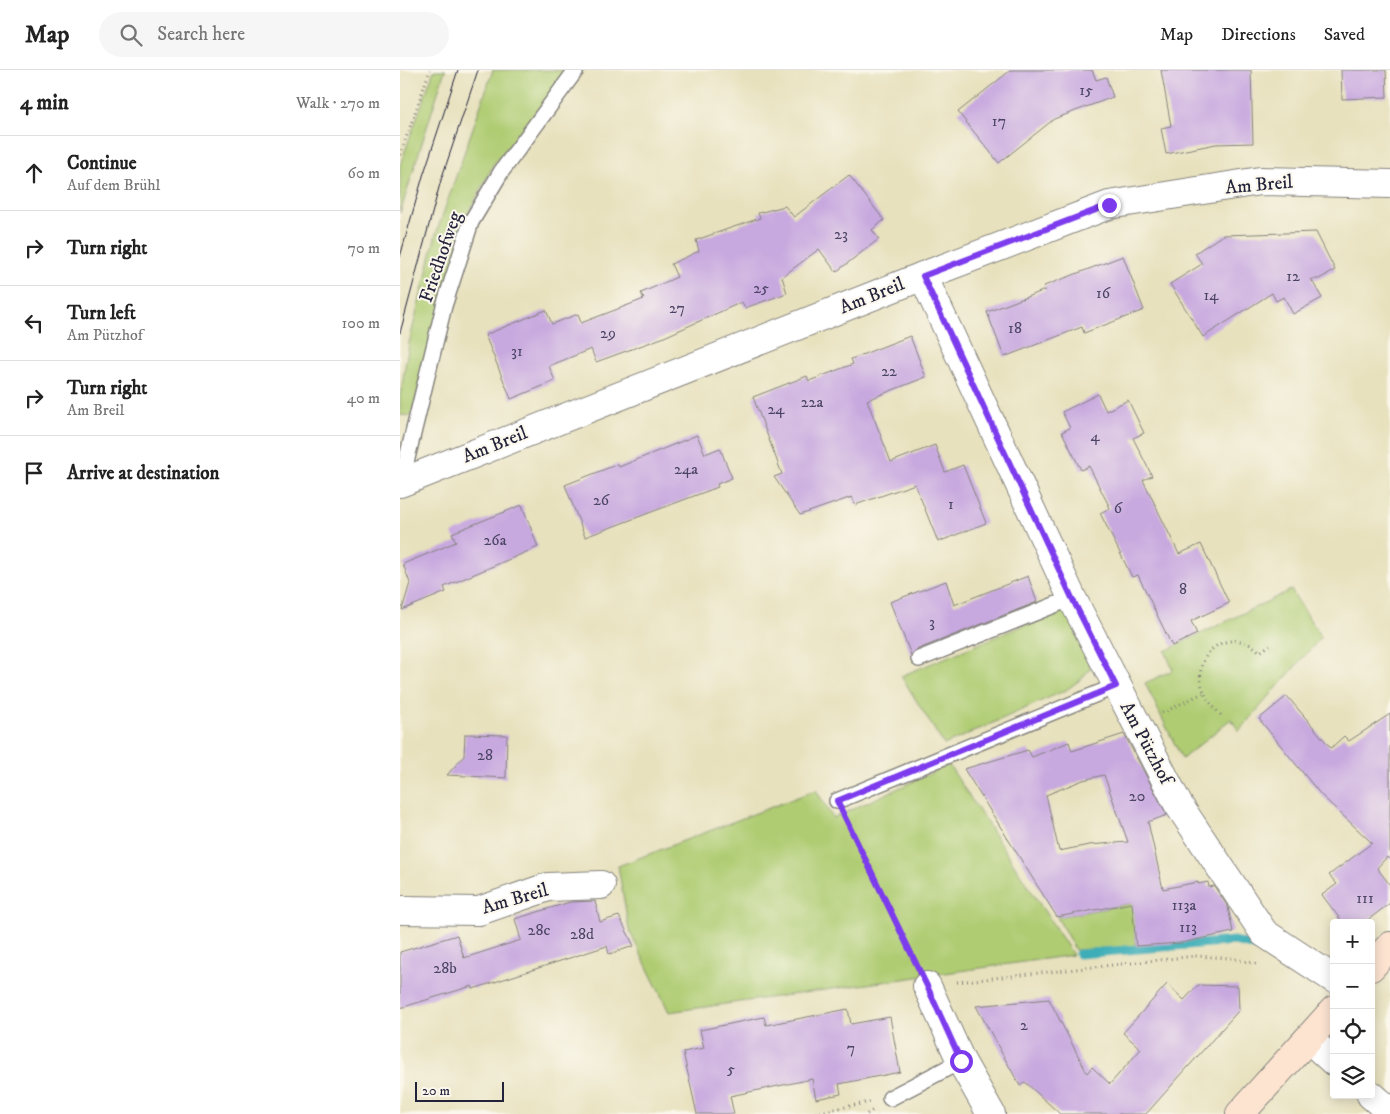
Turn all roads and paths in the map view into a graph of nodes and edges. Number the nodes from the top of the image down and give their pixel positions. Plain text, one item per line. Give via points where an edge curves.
1 (430, 70) edge
2 (576, 70) edge
3 (400, 154) edge
4 (1390, 184) edge
5 (923, 276) junction
6 (400, 484) edge
7 (1072, 598) junction
8 (1270, 645) dead end
9 (919, 659) dead end
10 (1116, 686) junction
11 (1203, 693) junction
12 (1221, 715) dead end
13 (1137, 726) junction
14 (837, 801) joint
15 (601, 885) dead end
16 (400, 910) edge
17 (1390, 946) edge
18 (1257, 964) dead end
19 (1374, 964) edge
20 (1330, 976) edge
21 (927, 986) junction
22 (1330, 1015) edge
23 (1309, 1039) junction
24 (1330, 1058) edge
25 (961, 1061) junction
26 (890, 1098) joint
27 (810, 1114) edge
28 (991, 1114) edge
29 (1240, 1114) edge

1 - 3 path
2 - 6 lane, Friedhofweg via 501,172 471,222 444,306
4 - 5 street, Am Breil via 1260,181 1109,205
5 - 6 street, Am Breil
5 - 7 street, Am Pützhof
7 - 9 lane
7 - 10 street, Am Pützhof
8 - 11 path via 1260,652 1254,646 1234,641 1214,647 1201,666
10 - 13 street, Am Pützhof
10 - 14 lane
11 - 12 path
11 - 13 path
13 - 20 street, Am Pützhof via 1199,844 1264,933
14 - 21 path
15 - 16 street, Am Breil via 548,887 480,911
17 - 19 main road
18 - 21 path via 1231,958 1195,956
21 - 25 street
22 - 23 main road
23 - 24 street
23 - 29 main road
25 - 26 lane
25 - 28 street
26 - 27 path

